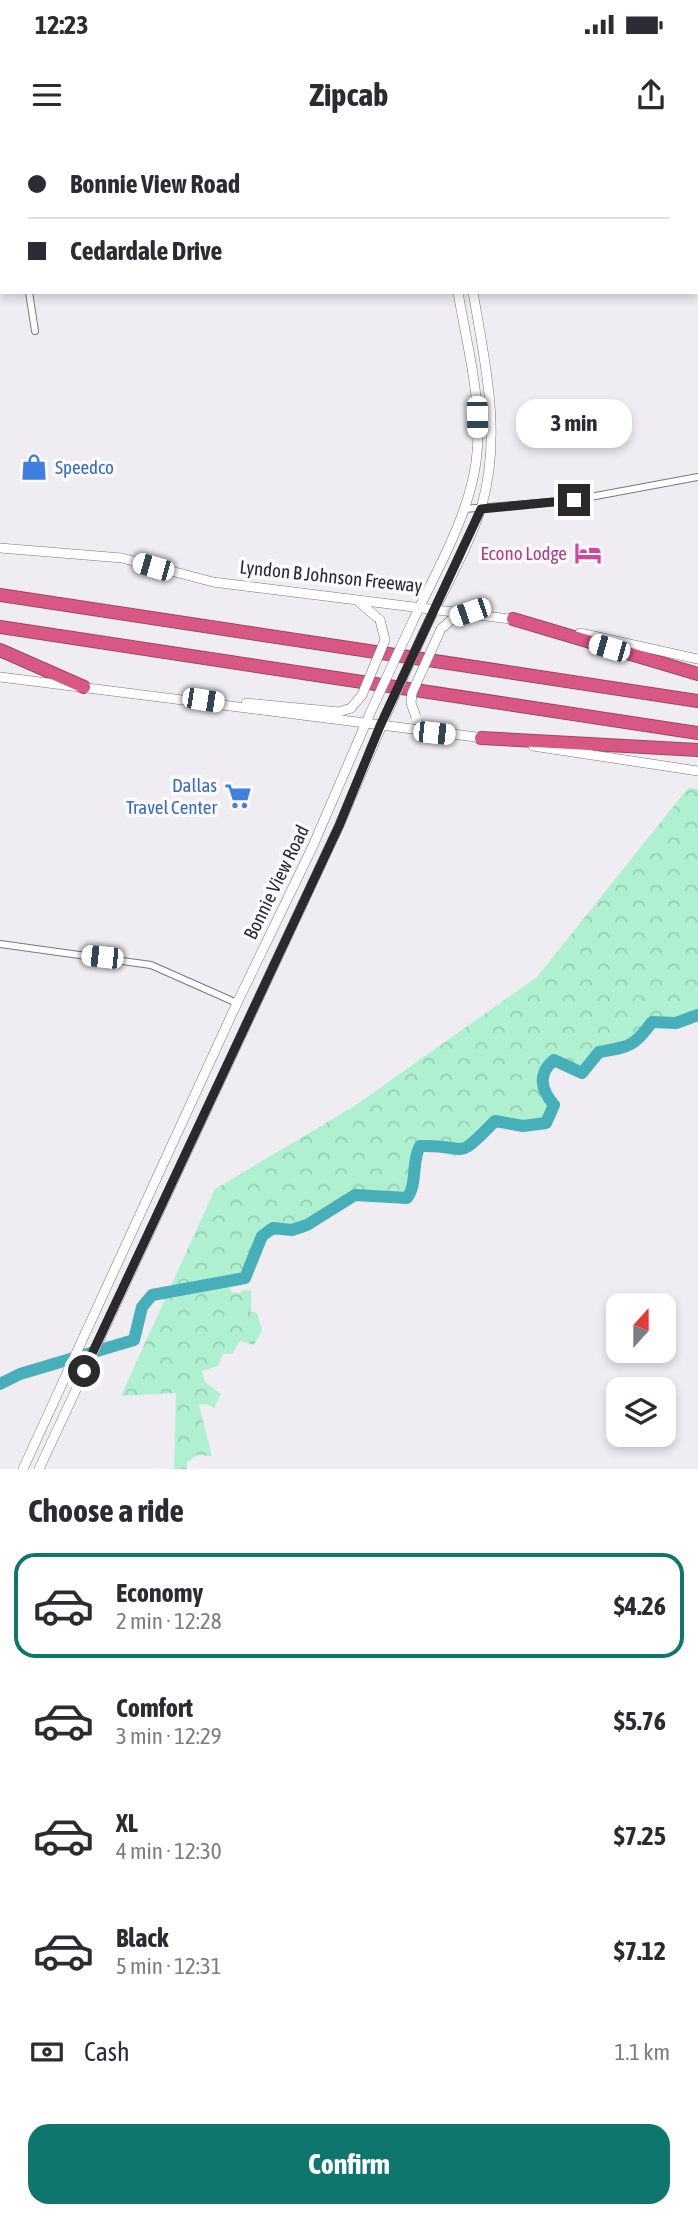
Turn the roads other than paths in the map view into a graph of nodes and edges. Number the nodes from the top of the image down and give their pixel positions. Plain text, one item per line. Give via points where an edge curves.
1 (29, 294) edge
2 (458, 294) edge
3 (473, 294) edge
4 (34, 331) dead end
5 (475, 396) junction
6 (491, 400) junction
7 (698, 477) edge
8 (464, 509) junction
9 (481, 509) junction
10 (0, 548) edge
11 (0, 594) edge
12 (356, 600) junction
13 (420, 606) junction
14 (436, 607) junction
15 (470, 612) junction
16 (513, 619) junction
17 (0, 627) edge
18 (0, 650) edge
19 (698, 659) edge
20 (698, 674) edge
21 (0, 677) edge
22 (84, 687) junction
23 (203, 700) junction
24 (698, 701) edge
25 (365, 724) junction
26 (380, 726) junction
27 (434, 733) junction
28 (698, 733) edge
29 (481, 738) junction
30 (698, 750) edge
31 (698, 771) edge
32 (325, 820) junction
33 (339, 826) junction
34 (0, 944) edge
35 (237, 1003) junction
36 (252, 1010) junction
37 (23, 1469) edge
38 (39, 1469) edge

1 - 4 street
2 - 5 main road, Bonnie View Road
3 - 6 main road, Bonnie View Road
5 - 6 main road
5 - 8 main road, Bonnie View Road via 477,452
6 - 9 main road, Bonnie View Road via 490,458
7 - 9 street via 574,500
8 - 9 street
8 - 13 main road, Bonnie View Road
9 - 14 main road, Bonnie View Road
10 - 12 main road, Lyndon B Johnson Freeway via 122,558 213,582
11 - 24 highway
12 - 13 main road, Lyndon B Johnson Freeway
12 - 23 main road, bridge via 380,620 385,640 362,695 351,708 339,712
13 - 14 main road, Lyndon B Johnson Freeway
13 - 25 main road, Bonnie View Road, bridge
14 - 15 main road, Lyndon B Johnson Freeway
14 - 26 main road, Bonnie View Road, bridge
15 - 16 main road, Lyndon B Johnson Freeway
15 - 27 main road, bridge via 441,629 412,693 416,717
16 - 19 main road, Lyndon B Johnson Freeway
16 - 20 highway
17 - 28 highway
18 - 22 highway
21 - 22 main road
22 - 23 main road
23 - 25 main road
25 - 26 main road
25 - 32 main road, Bonnie View Road
26 - 27 main road
26 - 33 main road, Bonnie View Road
27 - 29 main road
29 - 30 highway
29 - 31 main road
32 - 33 main road
32 - 35 main road, Bonnie View Road
33 - 36 main road, Bonnie View Road
34 - 35 street via 151,965
35 - 36 main road
35 - 37 main road, Bonnie View Road
36 - 38 main road, Bonnie View Road

